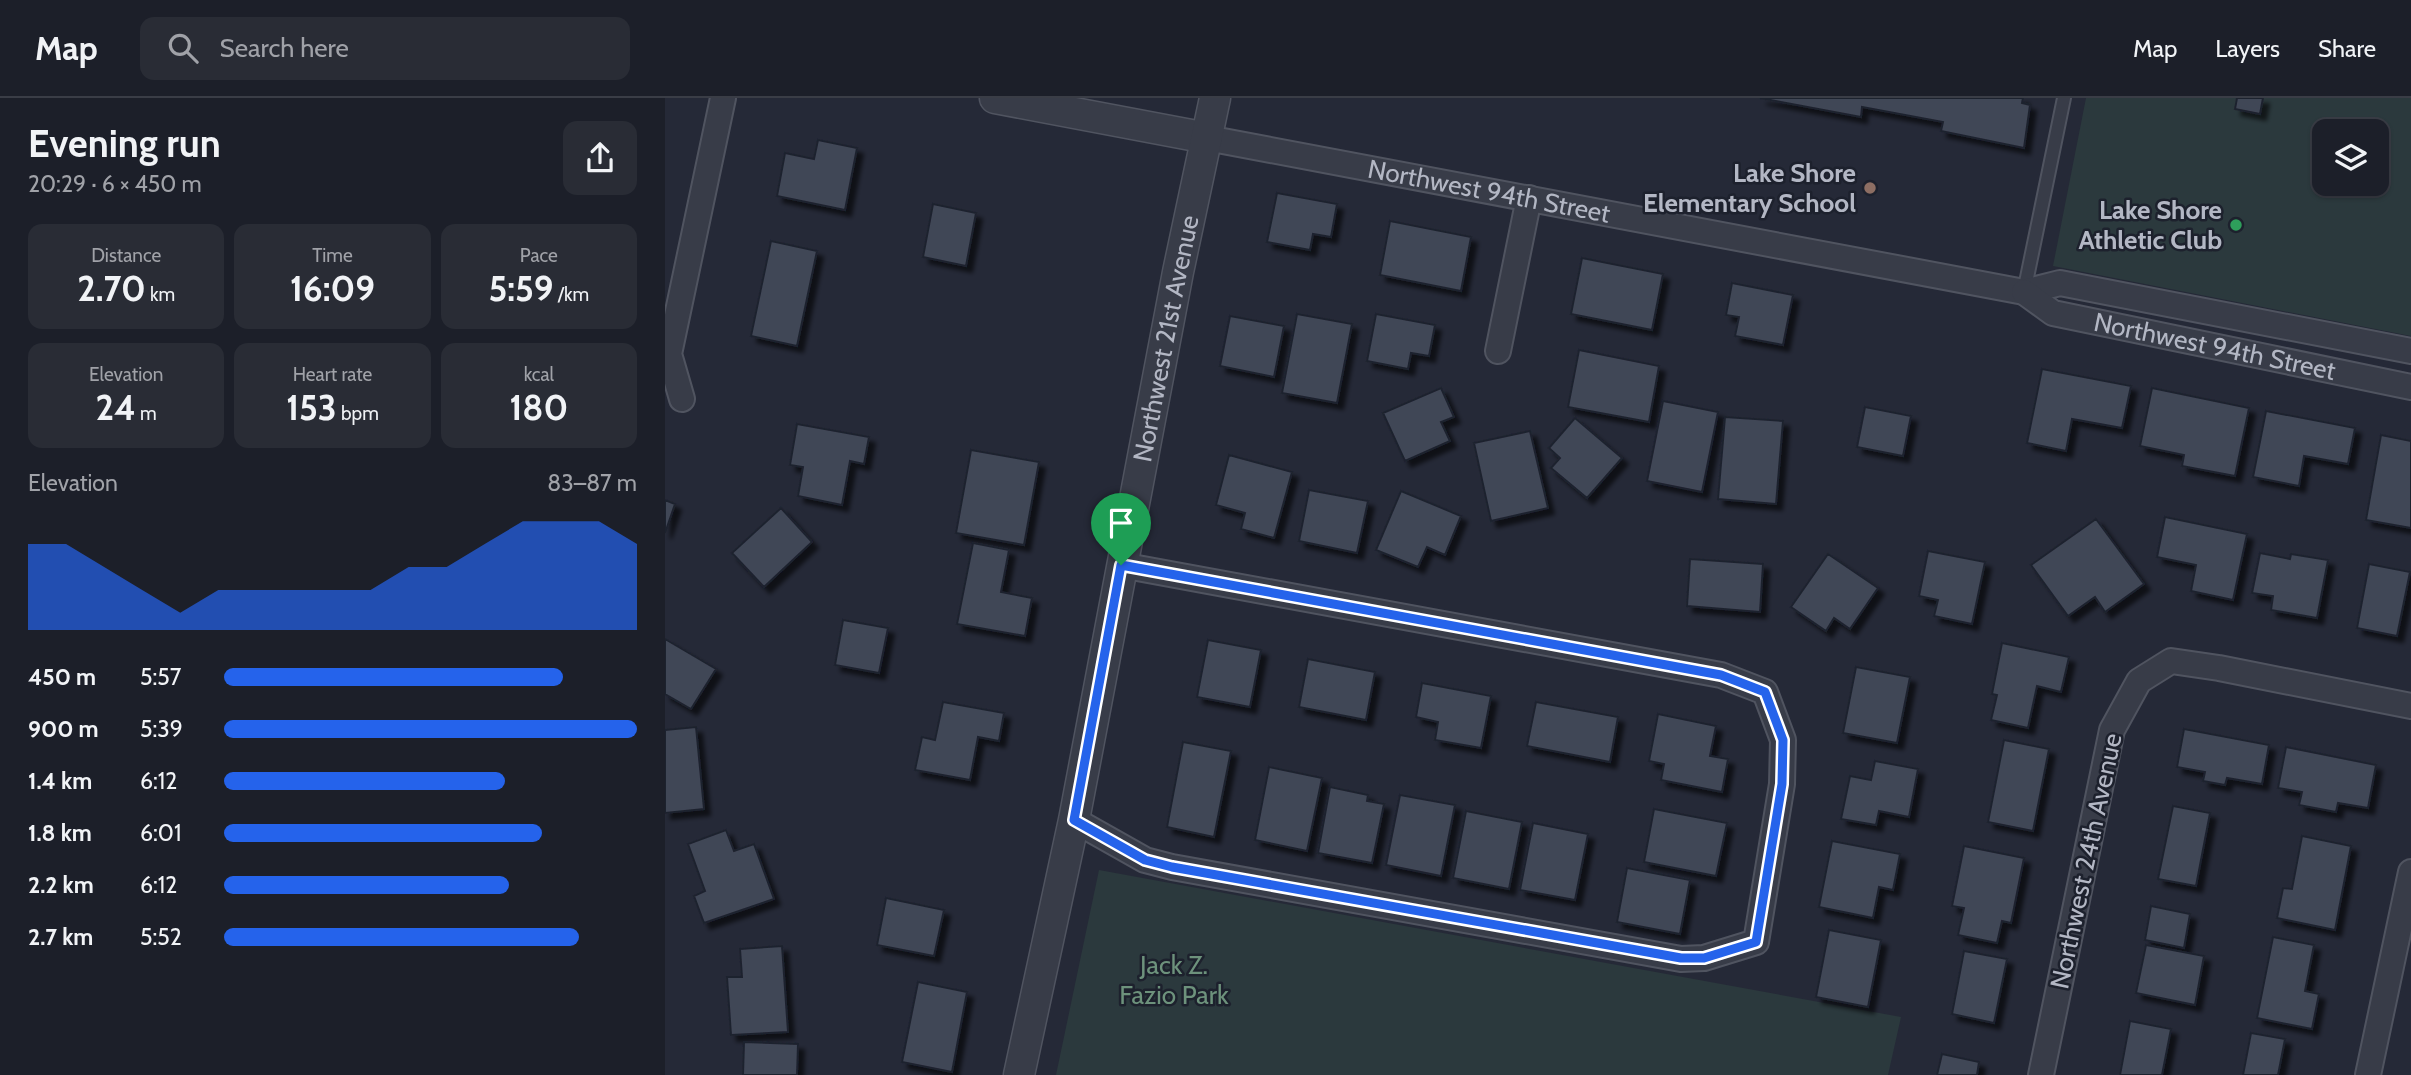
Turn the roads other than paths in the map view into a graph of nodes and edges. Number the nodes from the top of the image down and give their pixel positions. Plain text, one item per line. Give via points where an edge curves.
1 (723, 98) edge
2 (995, 98) edge
3 (1215, 98) edge
4 (2064, 98) edge
5 (1207, 138) junction
6 (1529, 198) junction
7 (2024, 292) junction
8 (1498, 351) dead end
9 (2411, 351) edge
10 (2411, 387) edge
11 (682, 399) dead end
12 (1121, 565) junction
13 (2411, 706) edge
14 (1074, 820) junction
15 (2411, 872) edge
16 (1019, 1075) edge
17 (2041, 1075) edge
18 (2368, 1075) edge

1 - 11 street via 669,354
2 - 5 street, Northwest 94th Street
3 - 5 street, Northwest 21st Avenue
4 - 7 lane
5 - 6 street, Northwest 94th Street
5 - 12 street, Northwest 21st Avenue
6 - 7 street, Northwest 94th Street
6 - 8 street
7 - 9 street, Northwest 94th Street via 2060,283
7 - 10 street, Northwest 94th Street via 2053,313
12 - 14 street, Northwest 21st Avenue
12 - 14 street via 1721,675 1765,692 1783,740 1782,784 1756,942 1704,958 1599,944 1172,867 1145,860
13 - 17 street, Northwest 24th Avenue via 2171,662 2139,681 2112,730
14 - 16 street, Northwest 21st Avenue
15 - 18 street

